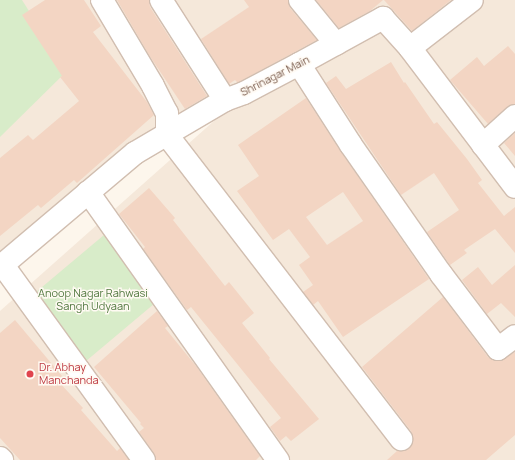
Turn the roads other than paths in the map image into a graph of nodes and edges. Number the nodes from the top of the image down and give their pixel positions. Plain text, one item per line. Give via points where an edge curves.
1 (102, 0) edge
2 (161, 0) edge
3 (300, 0) edge
4 (472, 0) edge
5 (336, 44) junction
6 (410, 48) junction
7 (299, 64) junction
8 (225, 100) junction
9 (515, 116) edge
10 (167, 135) junction
11 (483, 145) junction
12 (515, 187) edge
13 (88, 192) junction
14 (1, 265) edge
15 (515, 336) edge
16 (401, 439) dead end
17 (0, 458) edge
18 (2, 460) edge
19 (144, 460) edge
20 (278, 460) edge

1 - 10 street via 167,113
2 - 8 street
3 - 5 street
4 - 6 street
5 - 6 street, Shrinagar Main via 383,18
5 - 7 street, Shrinagar Main
6 - 11 street, Shrinagar Main
7 - 8 street, Shrinagar Main via 244,93
7 - 15 street via 351,145 432,261 498,349
8 - 10 street, Shrinagar Main
9 - 11 street
10 - 13 street, Shrinagar Main via 136,152
10 - 16 street
11 - 12 street, Shrinagar Main
13 - 14 street, Shrinagar Main
13 - 20 street
14 - 19 street
17 - 18 street

